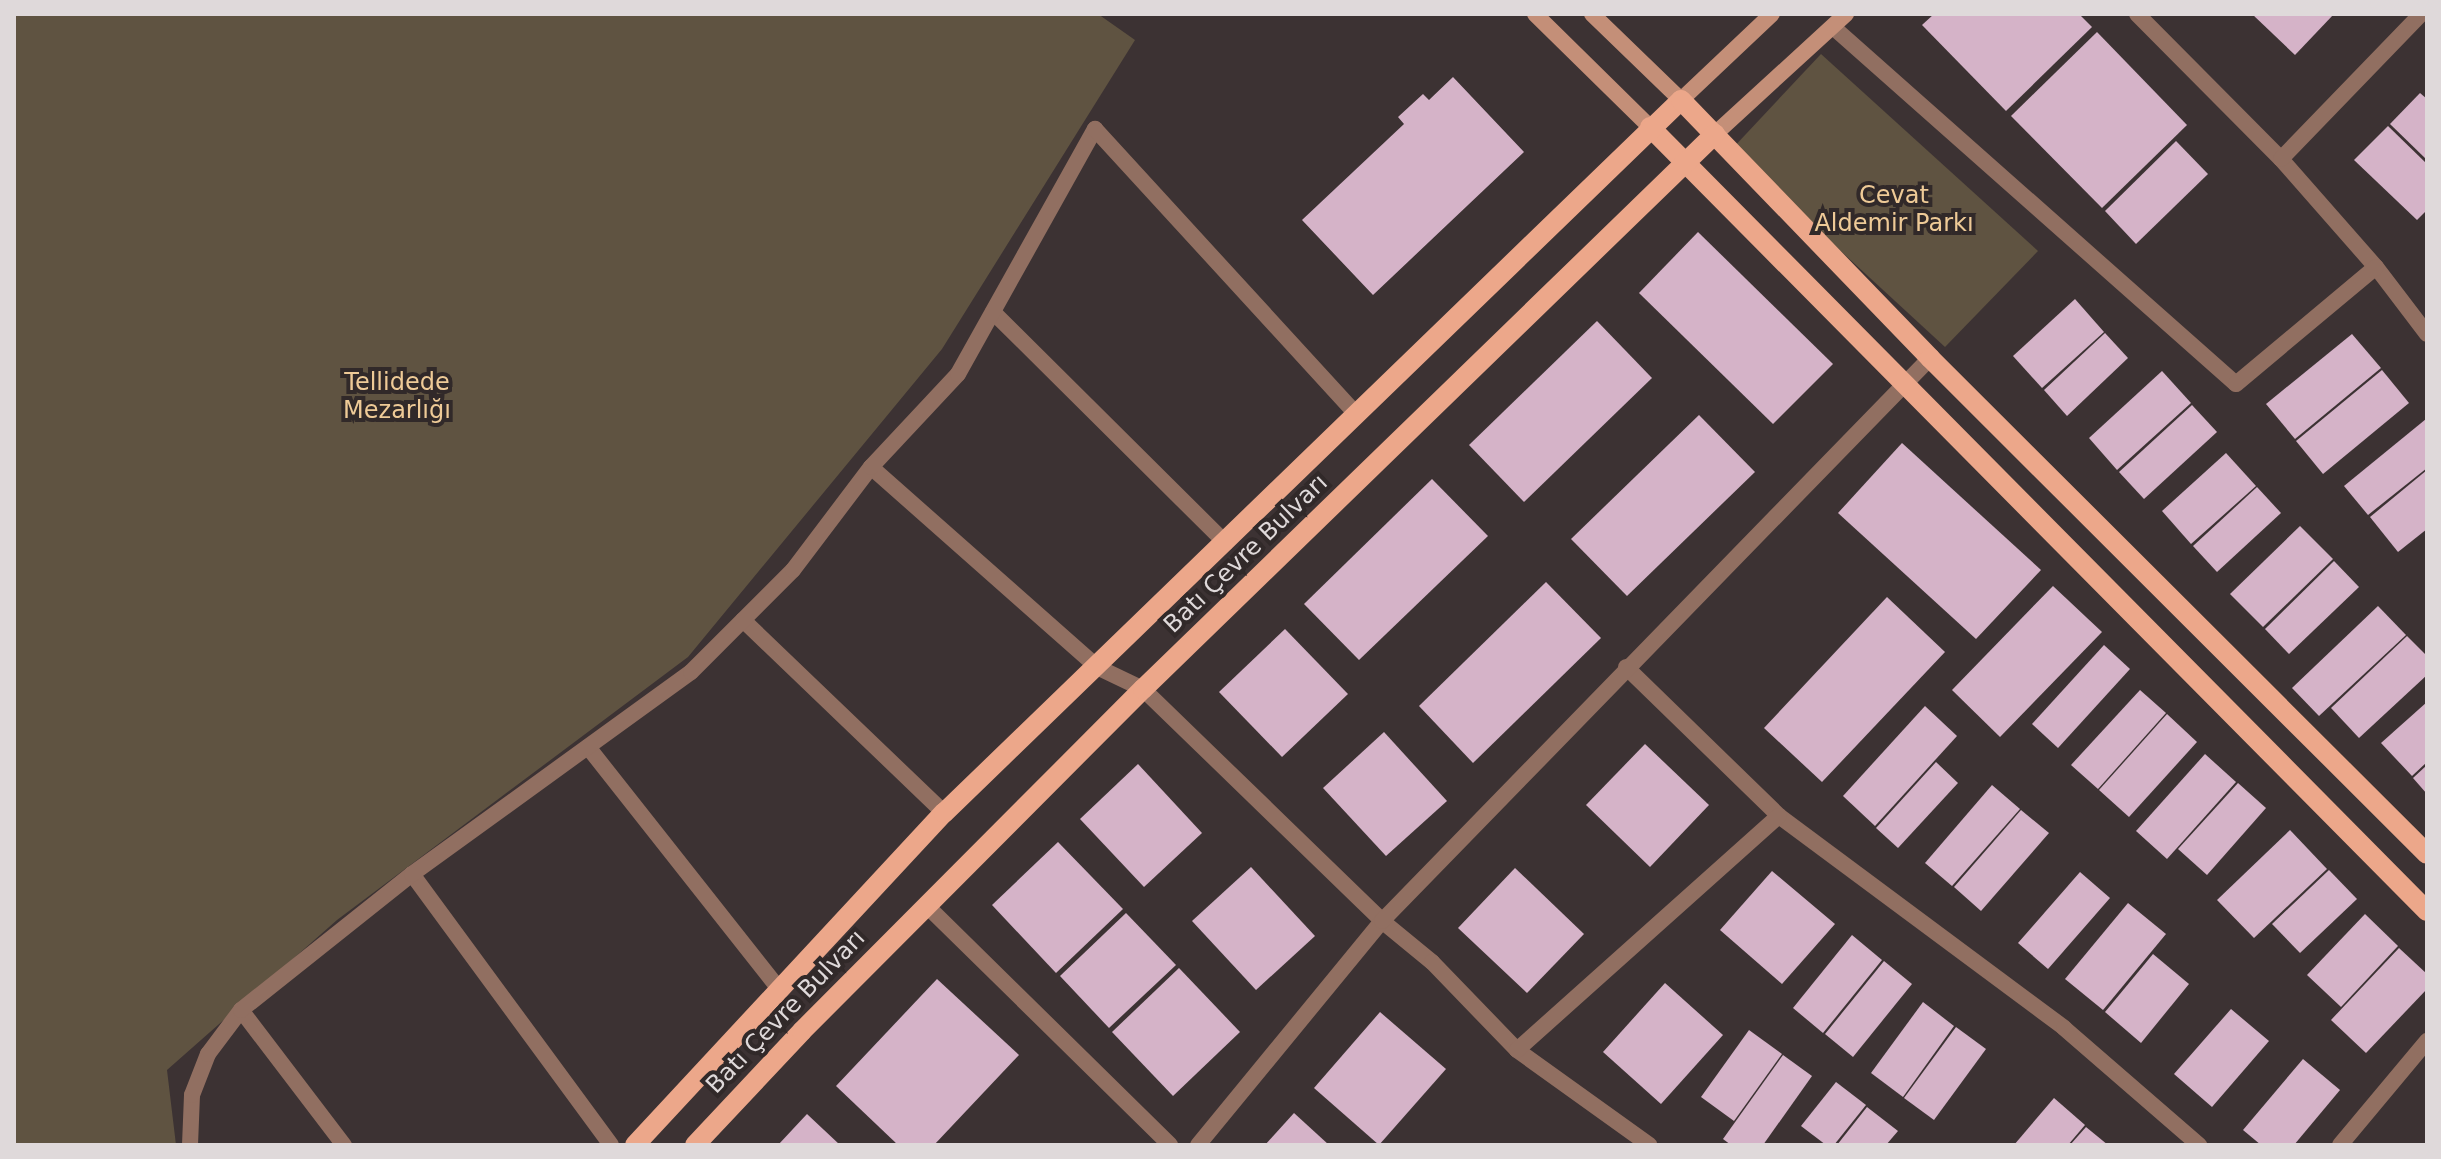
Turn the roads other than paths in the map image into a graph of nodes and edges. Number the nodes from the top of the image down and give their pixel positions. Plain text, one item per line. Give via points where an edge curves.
1 (1535, 14) edge
2 (1592, 14) edge
3 (1772, 14) edge
4 (1846, 14) edge
5 (2137, 14) edge
6 (2421, 14) edge
7 (1833, 27) junction
8 (1681, 100) junction
9 (1650, 127) junction
10 (1715, 134) junction
11 (2281, 159) junction
12 (1686, 160) junction
13 (2376, 267) junction
14 (993, 312) junction
15 (2427, 334) edge
16 (1930, 358) junction
17 (1906, 385) junction
18 (1356, 414) junction
19 (871, 467) junction
20 (1226, 543) junction
21 (743, 620) junction
22 (1097, 667) junction
23 (1626, 667) junction
24 (1143, 689) junction
25 (588, 747) junction
26 (944, 813) junction
27 (1779, 816) junction
28 (2427, 854) edge
29 (412, 874) junction
30 (926, 905) junction
31 (2427, 911) edge
32 (1382, 921) junction
33 (778, 988) junction
34 (241, 1010) junction
35 (2427, 1041) edge
36 (1517, 1050) junction
37 (1645, 1144) edge
38 (190, 1145) edge
39 (344, 1145) edge
40 (611, 1145) edge
41 (635, 1145) edge
42 (695, 1145) edge
43 (1170, 1145) edge
44 (1198, 1145) edge
45 (2199, 1145) edge
46 (2340, 1145) edge

1 - 9 main road
2 - 8 main road
3 - 8 main road, Batı Çevre Bulvarı
4 - 7 main road, Batı Çevre Bulvarı
5 - 11 street
6 - 11 street
7 - 10 main road, Batı Çevre Bulvarı
7 - 13 street via 2236,384
8 - 9 main road, Batı Çevre Bulvarı
8 - 10 main road
9 - 12 main road
9 - 18 main road, Batı Çevre Bulvarı
10 - 12 main road, Batı Çevre Bulvarı
10 - 16 main road
11 - 13 street
12 - 17 main road
12 - 24 main road, Batı Çevre Bulvarı
13 - 15 street
14 - 18 street via 1095,129
14 - 19 street via 958,374
14 - 20 street
16 - 17 street
16 - 28 main road
17 - 23 street
17 - 31 main road
18 - 20 main road, Batı Çevre Bulvarı
19 - 21 street via 793,570
19 - 22 street
20 - 22 main road, Batı Çevre Bulvarı
21 - 25 street via 691,672
21 - 26 street
22 - 24 street
22 - 26 main road, Batı Çevre Bulvarı
23 - 27 street
23 - 32 street
24 - 30 main road, Batı Çevre Bulvarı
24 - 32 street
25 - 29 street
25 - 33 street
26 - 33 main road, Batı Çevre Bulvarı
27 - 36 street
27 - 45 street via 2064,1028
29 - 34 street
29 - 40 street
30 - 42 main road, Batı Çevre Bulvarı
30 - 43 street
32 - 36 street via 1432,962
32 - 44 street
33 - 41 main road, Batı Çevre Bulvarı
34 - 38 street via 208,1054 192,1095
34 - 39 street
35 - 46 street
36 - 37 street

